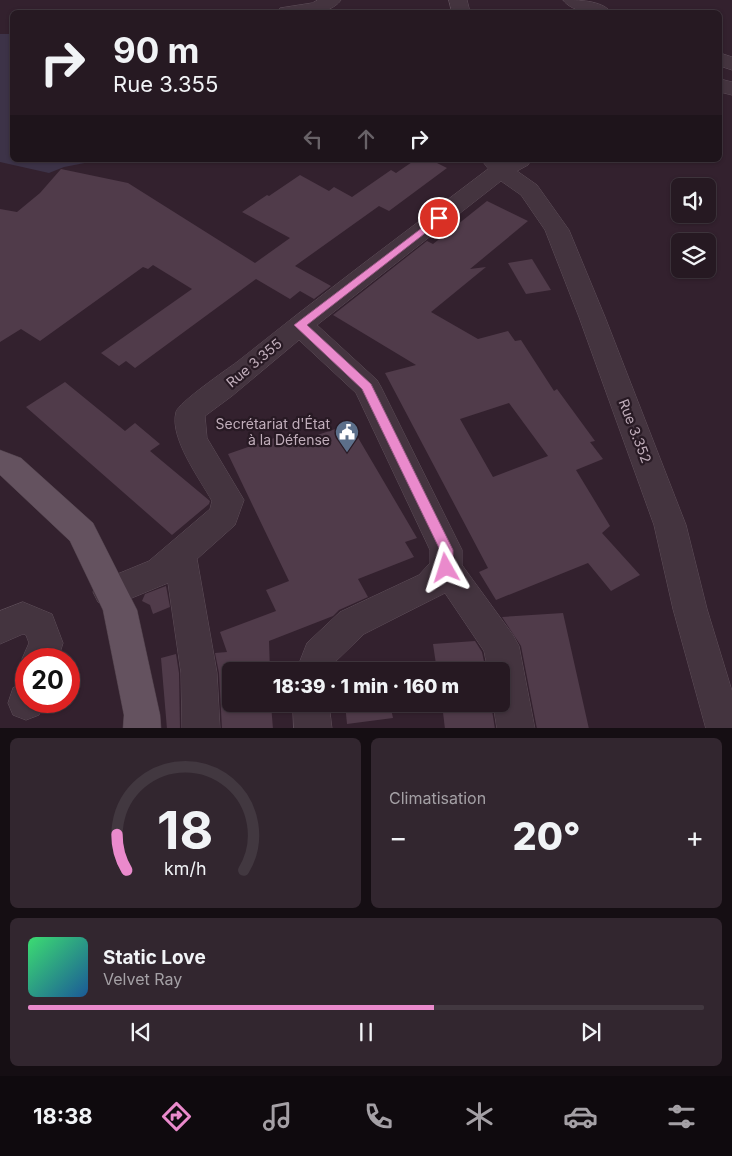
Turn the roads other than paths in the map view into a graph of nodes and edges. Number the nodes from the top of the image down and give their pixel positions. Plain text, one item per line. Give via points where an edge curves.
1 (332, 0) edge
2 (572, 0) edge
3 (301, 10) edge
4 (597, 10) edge
5 (504, 163) edge
6 (300, 325) junction
7 (0, 462) edge
8 (180, 556) junction
9 (446, 568) junction
10 (110, 592) junction
11 (0, 628) edge
12 (44, 648) edge
13 (317, 662) edge
14 (312, 712) edge
15 (142, 728) edge
16 (201, 728) edge
17 (313, 728) edge
18 (516, 728) edge
19 (725, 728) edge

1 - 3 street via 316,8
2 - 4 street
5 - 6 street, Rue 3.355
5 - 19 street, Rue 3.352 via 538,201 557,230 592,317 670,524 690,609
6 - 8 street, Rue 3.355 via 190,412 192,439 228,500 224,516
6 - 9 street via 367,387 446,550
7 - 10 main road via 10,466 82,532
8 - 10 street, Rue 3.355 via 161,571
8 - 16 street via 199,673
9 - 13 street via 431,585 352,623 319,654
9 - 18 street via 501,646
10 - 15 main road via 120,610
11 - 12 street via 23,617 40,625 46,643
14 - 17 street

